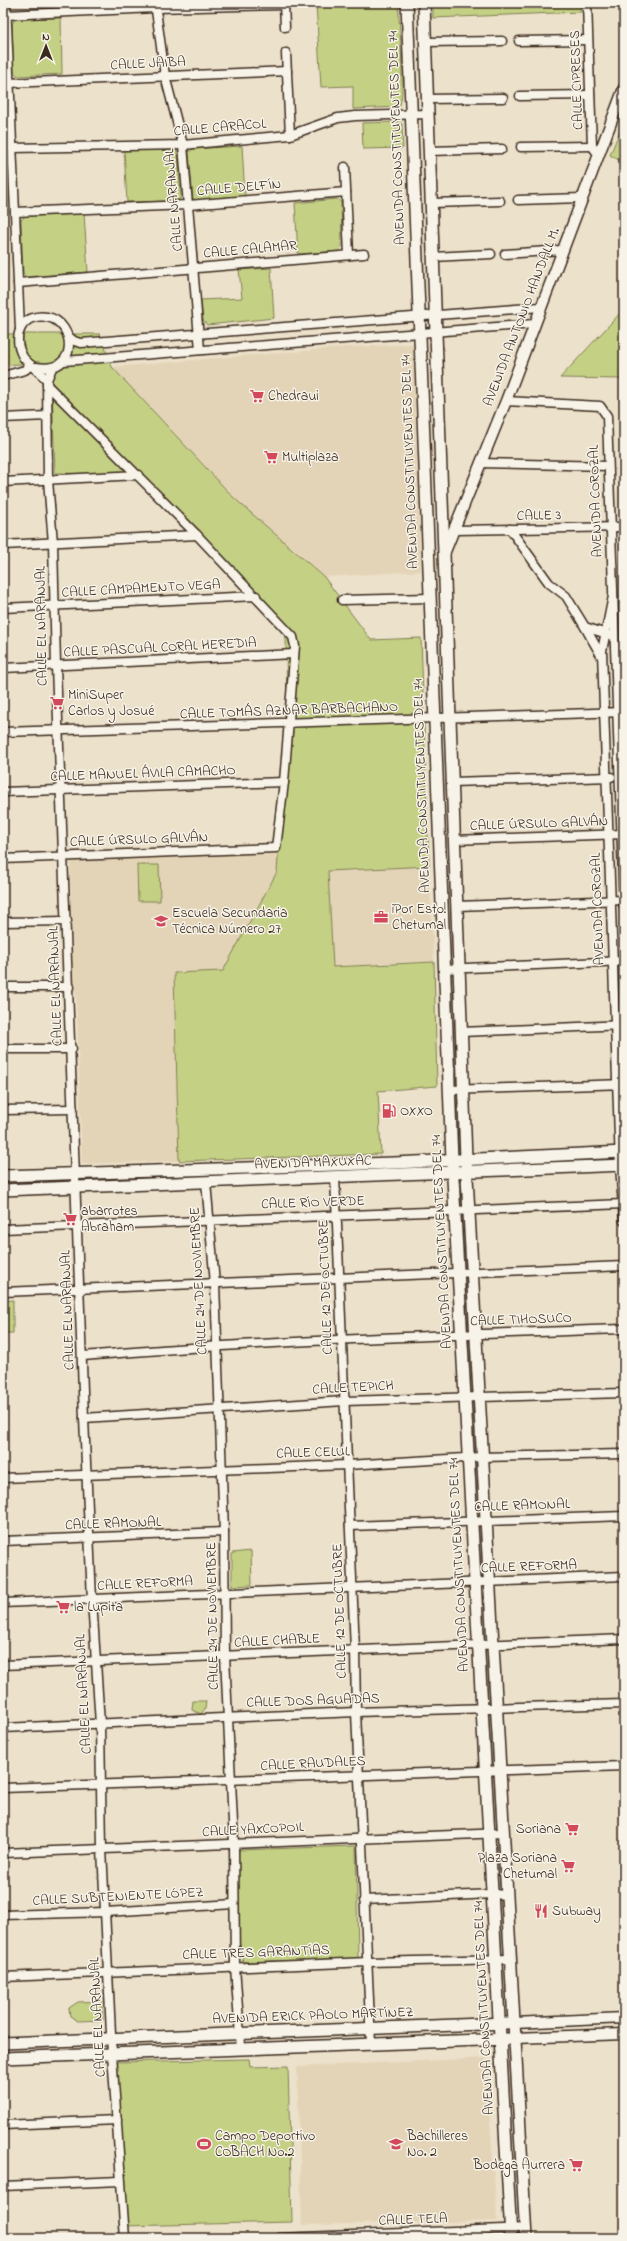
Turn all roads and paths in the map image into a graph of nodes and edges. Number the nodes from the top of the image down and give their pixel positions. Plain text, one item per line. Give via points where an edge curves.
1 (6, 3) edge
2 (407, 3) edge
3 (424, 3) edge
4 (586, 3) edge
5 (284, 4) edge
6 (155, 5) edge
7 (6, 15) junction
8 (285, 27) dead end
9 (588, 40) junction
10 (519, 41) dead end
11 (425, 42) junction
12 (502, 42) dead end
13 (286, 53) dead end
14 (287, 71) junction
15 (165, 76) junction
16 (9, 83) junction
17 (624, 88) edge
18 (590, 95) junction
19 (520, 96) dead end
20 (504, 98) dead end
21 (427, 99) junction
22 (412, 114) junction
23 (428, 114) junction
24 (290, 135) junction
25 (183, 145) junction
26 (592, 146) junction
27 (521, 147) dead end
28 (12, 148) junction
29 (502, 149) dead end
30 (429, 151) junction
31 (599, 155) junction
32 (345, 167) dead end
33 (346, 192) junction
34 (582, 198) junction
35 (518, 200) dead end
36 (500, 201) dead end
37 (431, 203) junction
38 (188, 206) junction
39 (15, 212) junction
40 (562, 250) junction
41 (364, 254) dead end
42 (491, 254) dead end
43 (505, 254) dead end
44 (349, 255) junction
45 (433, 257) junction
46 (193, 268) junction
47 (18, 282) junction
48 (19, 306) junction
49 (540, 307) junction
50 (435, 315) junction
51 (36, 316) junction
52 (419, 317) junction
53 (534, 324) junction
54 (20, 329) junction
55 (420, 332) junction
56 (436, 332) junction
57 (199, 334) junction
58 (68, 336) junction
59 (200, 350) junction
60 (64, 361) junction
61 (34, 366) junction
62 (52, 368) junction
63 (3, 376) edge
64 (47, 383) junction
65 (506, 401) junction
66 (46, 416) junction
67 (3, 418) edge
68 (480, 463) junction
69 (608, 466) junction
70 (138, 475) junction
71 (48, 480) junction
72 (3, 482) edge
73 (624, 527) edge
74 (609, 528) junction
75 (510, 529) junction
76 (454, 530) junction
77 (197, 535) junction
78 (53, 543) junction
79 (3, 545) edge
80 (444, 555) junction
81 (256, 596) junction
82 (613, 596) junction
83 (430, 598) junction
84 (342, 600) dead end
85 (56, 607) junction
86 (3, 608) edge
87 (585, 627) junction
88 (605, 635) junction
89 (614, 636) junction
90 (294, 654) junction
91 (602, 658) junction
92 (56, 666) junction
93 (3, 668) edge
94 (620, 712) edge
95 (604, 713) junction
96 (435, 719) junction
97 (450, 719) junction
98 (290, 724) junction
99 (58, 731) junction
100 (3, 732) edge
101 (621, 776) edge
102 (607, 777) junction
103 (284, 782) junction
104 (452, 782) junction
105 (61, 789) junction
106 (3, 792) edge
107 (609, 834) junction
108 (623, 834) edge
109 (454, 840) junction
110 (63, 856) junction
111 (3, 859) edge
112 (441, 874) junction
113 (455, 874) junction
114 (611, 900) junction
115 (624, 900) edge
116 (456, 906) junction
117 (624, 906) edge
118 (67, 921) junction
119 (3, 922) edge
120 (624, 961) edge
121 (613, 962) junction
122 (459, 968) junction
123 (444, 969) junction
124 (3, 988) edge
125 (69, 988) junction
126 (620, 1025) edge
127 (461, 1032) junction
128 (3, 1049) edge
129 (72, 1049) junction
130 (621, 1084) edge
131 (449, 1090) junction
132 (463, 1090) junction
133 (74, 1109) junction
134 (3, 1110) edge
135 (622, 1152) edge
136 (466, 1159) junction
137 (452, 1160) junction
138 (622, 1165) edge
139 (466, 1172) junction
140 (76, 1173) junction
141 (453, 1173) junction
142 (3, 1176) edge
143 (335, 1176) junction
144 (206, 1182) junction
145 (75, 1188) junction
146 (3, 1190) edge
147 (623, 1204) edge
148 (455, 1210) junction
149 (468, 1210) junction
150 (336, 1215) junction
151 (208, 1219) junction
152 (624, 1221) edge
153 (77, 1225) junction
154 (3, 1229) edge
155 (624, 1266) edge
156 (472, 1273) junction
157 (458, 1274) junction
158 (339, 1278) junction
159 (215, 1284) junction
160 (80, 1290) junction
161 (3, 1292) edge
162 (624, 1329) edge
163 (475, 1334) junction
164 (462, 1335) junction
165 (342, 1338) junction
166 (216, 1345) junction
167 (83, 1356) junction
168 (624, 1393) edge
169 (465, 1397) junction
170 (479, 1397) junction
171 (344, 1401) junction
172 (219, 1408) junction
173 (84, 1418) junction
174 (624, 1454) edge
175 (482, 1458) junction
176 (468, 1459) junction
177 (347, 1465) junction
178 (221, 1470) junction
179 (87, 1474) junction
180 (3, 1478) edge
181 (624, 1516) edge
182 (472, 1520) junction
183 (486, 1520) junction
184 (350, 1526) junction
185 (224, 1532) junction
186 (89, 1539) junction
187 (3, 1541) edge
188 (624, 1576) edge
189 (489, 1581) junction
190 (475, 1582) junction
191 (352, 1588) junction
192 (224, 1593) junction
193 (92, 1600) junction
194 (3, 1603) edge
195 (624, 1639) edge
196 (479, 1644) junction
197 (493, 1644) junction
198 (355, 1650) junction
199 (225, 1656) junction
200 (97, 1662) junction
201 (3, 1665) edge
202 (624, 1704) edge
203 (482, 1709) junction
204 (496, 1709) junction
205 (356, 1712) junction
206 (228, 1718) junction
207 (100, 1724) junction
208 (3, 1728) edge
209 (624, 1766) edge
210 (500, 1770) junction
211 (486, 1771) junction
212 (359, 1774) junction
213 (230, 1781) junction
214 (100, 1785) junction
215 (3, 1788) edge
216 (503, 1832) junction
217 (489, 1833) junction
218 (361, 1838) junction
219 (234, 1844) junction
220 (102, 1849) junction
221 (3, 1853) edge
222 (492, 1894) junction
223 (507, 1895) junction
224 (364, 1900) junction
225 (234, 1904) junction
226 (106, 1912) junction
227 (3, 1915) edge
228 (496, 1959) junction
229 (510, 1959) junction
230 (368, 1962) junction
231 (235, 1967) junction
232 (108, 1973) junction
233 (3, 1977) edge
234 (624, 2018) edge
235 (574, 2020) junction
236 (500, 2023) junction
237 (514, 2023) junction
238 (371, 2028) junction
239 (239, 2033) junction
240 (624, 2034) edge
241 (574, 2036) junction
242 (111, 2038) junction
243 (515, 2038) junction
244 (500, 2039) junction
245 (3, 2043) edge
246 (371, 2044) junction
247 (240, 2049) junction
248 (112, 2054) junction
249 (3, 2058) edge
250 (117, 2120) junction
251 (3, 2125) edge
252 (120, 2181) junction
253 (3, 2186) edge
254 (511, 2233) edge
255 (526, 2233) edge
256 (125, 2238) edge
257 (279, 2238) edge

1 - 7 street
2 - 22 main road, AVENIDA CONSTITUYENTES DEL 74
3 - 11 main road, AVENIDA CONSTITUYENTES DEL 74
4 - 9 street, CALLE CIPRESES
5 - 6 street
5 - 8 street
6 - 7 street
6 - 15 street, CALLE NARANJAL
7 - 16 street
9 - 10 street
9 - 18 street, CALLE CIPRESES
11 - 12 street
11 - 21 main road, AVENIDA CONSTITUYENTES DEL 74
13 - 14 street
14 - 15 street, CALLE JAIBA
14 - 24 street
15 - 16 street, CALLE JAIBA
15 - 25 street, CALLE NARANJAL
16 - 28 street
17 - 31 street, AVENIDA ANTONIO HANDALL M.
18 - 19 street
18 - 26 street, CALLE CIPRESES
20 - 21 street
21 - 23 main road, AVENIDA CONSTITUYENTES DEL 74
22 - 23 street, CALLE CARACOL
22 - 24 street, CALLE CARACOL via 338,118
22 - 52 main road, AVENIDA CONSTITUYENTES DEL 74
23 - 30 main road, AVENIDA CONSTITUYENTES DEL 74
24 - 25 street, CALLE CARACOL
25 - 28 street, CALLE CARACOL
25 - 38 street, CALLE NARANJAL
26 - 27 street
26 - 31 street, CALLE CIPRESES
28 - 39 street
29 - 30 street
30 - 37 main road, AVENIDA CONSTITUYENTES DEL 74
31 - 34 street, AVENIDA ANTONIO HANDALL M.
32 - 33 street
33 - 38 street, CALLE DELFÍN
33 - 44 street
34 - 35 street
34 - 40 street, AVENIDA ANTONIO HANDALL M.
36 - 37 street
37 - 45 main road, AVENIDA CONSTITUYENTES DEL 74
38 - 39 street, CALLE DELFÍN
38 - 46 street, CALLE NARANJAL
39 - 47 street
40 - 43 street
40 - 49 street, AVENIDA ANTONIO HANDALL M.
41 - 44 street, CALLE CALAMAR
42 - 45 street
44 - 46 street, CALLE CALAMAR
45 - 50 main road, AVENIDA CONSTITUYENTES DEL 74
46 - 47 street, CALLE CALAMAR
46 - 57 street, CALLE NARANJAL
47 - 48 street
48 - 51 street
48 - 54 street
49 - 50 street
49 - 53 street, AVENIDA ANTONIO HANDALL M.
50 - 52 street
50 - 56 main road, AVENIDA CONSTITUYENTES DEL 74
51 - 54 street via 26,320
51 - 58 street via 51,318
52 - 55 main road, AVENIDA CONSTITUYENTES DEL 74
52 - 57 street
53 - 56 street
53 - 65 street, AVENIDA ANTONIO HANDALL M.
54 - 61 street via 19,342 23,357
55 - 56 street
55 - 59 street
55 - 83 main road, AVENIDA CONSTITUYENTES DEL 74
56 - 80 main road, AVENIDA CONSTITUYENTES DEL 74
57 - 58 street via 81,343
57 - 59 street, CALLE NARANJAL
58 - 60 street via 69,351
59 - 60 street
60 - 62 street
61 - 62 street
61 - 63 street
61 - 64 street
62 - 64 street
64 - 66 street, CALLE EL NARANJAL
64 - 70 street
65 - 68 street, AVENIDA ANTONIO HANDALL M.
65 - 69 street, AVENIDA COROZAL via 600,406 607,416
66 - 67 street
66 - 71 street, CALLE EL NARANJAL
68 - 69 street
68 - 76 street, AVENIDA ANTONIO HANDALL M.
69 - 74 street, AVENIDA COROZAL
70 - 71 street
70 - 77 street
71 - 72 street
71 - 78 street, CALLE EL NARANJAL
73 - 74 street, CALLE 3
74 - 75 street, CALLE 3
74 - 82 street, AVENIDA COROZAL
75 - 76 street, CALLE 3
75 - 87 street via 548,583 566,596
76 - 80 street, AVENIDA ANTONIO HANDALL M.
77 - 78 street
77 - 81 street
78 - 79 street
78 - 85 street, CALLE EL NARANJAL
80 - 97 main road, AVENIDA CONSTITUYENTES DEL 74
81 - 85 street, CALLE CAMPAMENTO VEGA
81 - 90 street via 293,636
82 - 88 street, AVENIDA COROZAL
82 - 89 street, AVENIDA COROZAL
83 - 84 street
83 - 96 main road, AVENIDA CONSTITUYENTES DEL 74
85 - 86 street, CALLE CAMPAMENTO VEGA
85 - 92 street, CALLE EL NARANJAL
87 - 88 street
87 - 91 street
88 - 89 street
88 - 91 street, AVENIDA COROZAL
89 - 94 street, AVENIDA COROZAL
90 - 92 street, CALLE PASCUAL CORAL HEREDIA
90 - 98 street
91 - 95 street, AVENIDA COROZAL
92 - 93 street, CALLE PASCUAL CORAL HEREDIA
92 - 99 street, CALLE EL NARANJAL
94 - 95 street, CALLE TOMÁS AZNAR BARBACHANO
94 - 101 street, AVENIDA COROZAL
95 - 97 street, CALLE TOMÁS AZNAR BARBACHANO
95 - 102 street, AVENIDA COROZAL
96 - 97 street, CALLE TOMÁS AZNAR BARBACHANO
96 - 98 street, CALLE TOMÁS AZNAR BARBACHANO
96 - 112 main road, AVENIDA CONSTITUYENTES DEL 74
97 - 104 main road, AVENIDA CONSTITUYENTES DEL 74
98 - 99 street, CALLE TOMÁS AZNAR BARBACHANO
98 - 103 street
99 - 100 street, CALLE TOMÁS AZNAR BARBACHANO
99 - 105 street, CALLE EL NARANJAL
101 - 102 street
101 - 108 street, AVENIDA COROZAL
102 - 104 street
102 - 107 street, AVENIDA COROZAL
103 - 105 street, CALLE MANUEL ÁVILA CAMACHO
103 - 110 street, CALLE ÚRSULO GALVÁN via 276,848
104 - 109 main road, AVENIDA CONSTITUYENTES DEL 74
105 - 106 street, CALLE MANUEL ÁVILA CAMACHO
105 - 110 street, CALLE EL NARANJAL
107 - 108 street, CALLE ÚRSULO GALVÁN
107 - 109 street, CALLE ÚRSULO GALVÁN
107 - 114 street, AVENIDA COROZAL
108 - 115 street, AVENIDA COROZAL
109 - 113 main road, AVENIDA CONSTITUYENTES DEL 74
110 - 111 street, CALLE ÚRSULO GALVÁN
110 - 118 street, CALLE EL NARANJAL
112 - 113 street
112 - 123 main road, AVENIDA CONSTITUYENTES DEL 74
113 - 116 main road, AVENIDA CONSTITUYENTES DEL 74
114 - 115 street
114 - 116 street
114 - 121 street, AVENIDA COROZAL
115 - 117 street, AVENIDA COROZAL
116 - 122 main road, AVENIDA CONSTITUYENTES DEL 74
118 - 119 street
118 - 125 street, CALLE EL NARANJAL
120 - 121 street
121 - 122 street
121 - 126 street, AVENIDA COROZAL
122 - 123 street
122 - 127 main road, AVENIDA CONSTITUYENTES DEL 74
123 - 131 main road, AVENIDA CONSTITUYENTES DEL 74
124 - 125 street
125 - 129 street, CALLE EL NARANJAL
126 - 127 street
126 - 130 street, AVENIDA COROZAL
127 - 132 main road, AVENIDA CONSTITUYENTES DEL 74
128 - 129 street
129 - 133 street, CALLE EL NARANJAL
130 - 132 street
130 - 135 street, AVENIDA COROZAL
131 - 132 street
131 - 137 main road, AVENIDA CONSTITUYENTES DEL 74
132 - 136 main road, AVENIDA CONSTITUYENTES DEL 74
133 - 134 street
133 - 140 street, CALLE EL NARANJAL
135 - 136 main road, AVENIDA MAXUXAC
135 - 138 street, AVENIDA COROZAL
136 - 137 main road, AVENIDA MAXUXAC
136 - 139 main road, AVENIDA CONSTITUYENTES DEL 74
137 - 140 main road, AVENIDA MAXUXAC
137 - 141 main road, AVENIDA CONSTITUYENTES DEL 74
138 - 139 main road, AVENIDA MAXUXAC
138 - 147 street, AVENIDA COROZAL
139 - 141 main road, AVENIDA MAXUXAC
139 - 149 main road, AVENIDA CONSTITUYENTES DEL 74
140 - 142 main road, AVENIDA MAXUXAC
140 - 145 street, CALLE EL NARANJAL
141 - 143 main road, AVENIDA MAXUXAC
141 - 148 main road, AVENIDA CONSTITUYENTES DEL 74
143 - 144 main road, AVENIDA MAXUXAC
143 - 150 street, CALLE 12 DE OCTUBRE
144 - 145 main road, AVENIDA MAXUXAC
144 - 151 street, CALLE 24 DE NOVIEMBRE
145 - 146 main road, AVENIDA MAXUXAC
145 - 153 street, CALLE EL NARANJAL
147 - 149 street, CALLE RÍO VERDE
147 - 152 street, AVENIDA COROZAL
148 - 149 street, CALLE RÍO VERDE
148 - 150 street, CALLE RÍO VERDE
148 - 157 main road, AVENIDA CONSTITUYENTES DEL 74
149 - 156 main road, AVENIDA CONSTITUYENTES DEL 74
150 - 151 street, CALLE RÍO VERDE
150 - 158 street, CALLE 12 DE OCTUBRE
151 - 153 street, CALLE RÍO VERDE
151 - 159 street, CALLE 24 DE NOVIEMBRE
153 - 154 street, CALLE RÍO VERDE
153 - 160 street, CALLE EL NARANJAL
155 - 156 street
156 - 157 street
156 - 163 main road, AVENIDA CONSTITUYENTES DEL 74
157 - 158 street
157 - 164 main road, AVENIDA CONSTITUYENTES DEL 74
158 - 159 street
158 - 165 street, CALLE 12 DE OCTUBRE
159 - 160 street
159 - 166 street, CALLE 24 DE NOVIEMBRE
160 - 161 street
160 - 167 street, CALLE EL NARANJAL
162 - 163 street, CALLE TIHOSUCO
163 - 164 street, CALLE TIHOSUCO
163 - 170 main road, AVENIDA CONSTITUYENTES DEL 74
164 - 165 street, CALLE TIHOSUCO
164 - 169 main road, AVENIDA CONSTITUYENTES DEL 74
165 - 166 street, CALLE TIHOSUCO
165 - 171 street, CALLE 12 DE OCTUBRE
166 - 167 street, CALLE TIHOSUCO
166 - 172 street, CALLE 24 DE NOVIEMBRE
167 - 173 street, CALLE EL NARANJAL
168 - 170 street, CALLE TEPICH
169 - 170 street, CALLE TEPICH
169 - 171 street, CALLE TEPICH
169 - 176 main road, AVENIDA CONSTITUYENTES DEL 74
170 - 175 main road, AVENIDA CONSTITUYENTES DEL 74
171 - 172 street, CALLE TEPICH
171 - 177 street, CALLE 12 DE OCTUBRE
172 - 173 street, CALLE TEPICH
172 - 178 street, CALLE 24 DE NOVIEMBRE
173 - 179 street, CALLE EL NARANJAL
174 - 175 street, CALLE CELUL
175 - 176 street, CALLE CELUL
175 - 183 main road, AVENIDA CONSTITUYENTES DEL 74
176 - 177 street, CALLE CELUL
176 - 182 main road, AVENIDA CONSTITUYENTES DEL 74
177 - 178 street, CALLE CELUL
177 - 184 street, CALLE 12 DE OCTUBRE
178 - 179 street, CALLE CELUL
178 - 185 street, CALLE 24 DE NOVIEMBRE
179 - 180 street, CALLE CELUL
179 - 186 street, CALLE EL NARANJAL
181 - 183 street, CALLE RAMONAL
182 - 183 street, CALLE RAMONAL
182 - 184 street, CALLE RAMONAL
182 - 190 main road, AVENIDA CONSTITUYENTES DEL 74
183 - 189 main road, AVENIDA CONSTITUYENTES DEL 74
184 - 191 street, CALLE 12 DE OCTUBRE
185 - 186 street, CALLE RAMONAL
185 - 192 street, CALLE 24 DE NOVIEMBRE
186 - 187 street, CALLE RAMONAL
186 - 193 street, CALLE EL NARANJAL
188 - 189 street, CALLE REFORMA
189 - 190 street, CALLE REFORMA
189 - 197 main road, AVENIDA CONSTITUYENTES DEL 74
190 - 191 street, CALLE REFORMA
190 - 196 main road, AVENIDA CONSTITUYENTES DEL 74
191 - 192 street, CALLE REFORMA
191 - 198 street, CALLE 12 DE OCTUBRE
192 - 193 street, CALLE REFORMA
192 - 199 street, CALLE 24 DE NOVIEMBRE
193 - 194 street, CALLE REFORMA
193 - 200 street, CALLE EL NARANJAL
195 - 197 street, CALLE CHABLE
196 - 197 street, CALLE CHABLE
196 - 198 street, CALLE CHABLE
196 - 203 main road, AVENIDA CONSTITUYENTES DEL 74
197 - 204 main road, AVENIDA CONSTITUYENTES DEL 74
198 - 199 street, CALLE CHABLE
198 - 205 street, CALLE 12 DE OCTUBRE
199 - 200 street, CALLE CHABLE
199 - 206 street, CALLE 24 DE NOVIEMBRE
200 - 201 street, CALLE CHABLE
200 - 207 street, CALLE EL NARANJAL
202 - 204 street, CALLE DOS AGUADAS
203 - 204 street, CALLE DOS AGUADAS
203 - 205 street, CALLE DOS AGUADAS
203 - 211 main road, AVENIDA CONSTITUYENTES DEL 74
204 - 210 main road, AVENIDA CONSTITUYENTES DEL 74
205 - 206 street, CALLE DOS AGUADAS
205 - 212 street, CALLE 12 DE OCTUBRE
206 - 207 street, CALLE DOS AGUADAS
206 - 213 street, CALLE 24 DE NOVIEMBRE
207 - 208 street, CALLE DOS AGUADAS
207 - 214 street, CALLE EL NARANJAL
209 - 210 street, CALLE RAUDALES
210 - 211 street, CALLE RAUDALES
210 - 216 main road, AVENIDA CONSTITUYENTES DEL 74
211 - 212 street, CALLE RAUDALES
211 - 217 main road, AVENIDA CONSTITUYENTES DEL 74
212 - 213 street, CALLE RAUDALES
212 - 218 street, CALLE 12 DE OCTUBRE
213 - 214 street, CALLE RAUDALES
213 - 219 street, CALLE 24 DE NOVIEMBRE
214 - 215 street, CALLE RAUDALES
214 - 220 street, CALLE EL NARANJAL
216 - 217 street, CALLE YAXCOPOIL
216 - 223 main road, AVENIDA CONSTITUYENTES DEL 74
217 - 218 street, CALLE YAXCOPOIL
217 - 222 main road, AVENIDA CONSTITUYENTES DEL 74
218 - 219 street, CALLE YAXCOPOIL
218 - 224 street, CALLE 12 DE OCTUBRE
219 - 220 street, CALLE YAXCOPOIL
219 - 225 street, CALLE 24 DE NOVIEMBRE
220 - 221 street, CALLE YAXCOPOIL
220 - 226 street, CALLE EL NARANJAL
222 - 223 street
222 - 224 street
222 - 228 main road, AVENIDA CONSTITUYENTES DEL 74
223 - 229 main road, AVENIDA CONSTITUYENTES DEL 74
224 - 230 street, CALLE 12 DE OCTUBRE
225 - 226 street, CALLE SUBTENIENTE LÓPEZ
225 - 231 street, CALLE 24 DE NOVIEMBRE
226 - 227 street, CALLE SUBTENIENTE LÓPEZ
226 - 232 street, CALLE EL NARANJAL
228 - 229 street, CALLE TRES GARANTÍAS
228 - 230 street, CALLE TRES GARANTÍAS
228 - 236 main road, AVENIDA CONSTITUYENTES DEL 74
229 - 237 main road, AVENIDA CONSTITUYENTES DEL 74
230 - 231 street, CALLE TRES GARANTÍAS
230 - 238 street, CALLE 12 DE OCTUBRE
231 - 232 street, CALLE TRES GARANTÍAS
231 - 239 street, CALLE 24 DE NOVIEMBRE
232 - 233 street, CALLE TRES GARANTÍAS
232 - 242 street, CALLE EL NARANJAL
234 - 235 street, AVENIDA ERICK PAOLO MARTÍNEZ
235 - 237 street, AVENIDA ERICK PAOLO MARTÍNEZ
235 - 241 street
236 - 237 main road, AVENIDA ERICK PAOLO MARTÍNEZ
236 - 238 main road, AVENIDA ERICK PAOLO MARTÍNEZ
236 - 244 main road, AVENIDA CONSTITUYENTES DEL 74
237 - 243 main road, AVENIDA CONSTITUYENTES DEL 74
238 - 239 main road, AVENIDA ERICK PAOLO MARTÍNEZ
238 - 246 street, CALLE 12 DE OCTUBRE
239 - 242 main road, AVENIDA ERICK PAOLO MARTÍNEZ
239 - 247 street, CALLE 24 DE NOVIEMBRE
240 - 241 street
241 - 243 street
242 - 245 main road, AVENIDA ERICK PAOLO MARTÍNEZ
242 - 248 street, CALLE EL NARANJAL
243 - 244 main road
243 - 255 main road, AVENIDA CONSTITUYENTES DEL 74
244 - 246 main road
244 - 254 main road, AVENIDA CONSTITUYENTES DEL 74
246 - 247 main road
247 - 248 main road
248 - 249 main road
248 - 250 street, CALLE EL NARANJAL
250 - 251 street
250 - 252 street, CALLE EL NARANJAL
252 - 253 street
252 - 256 street, CALLE EL NARANJAL
254 - 255 street, CALLE TELA
254 - 257 street, CALLE TELA

